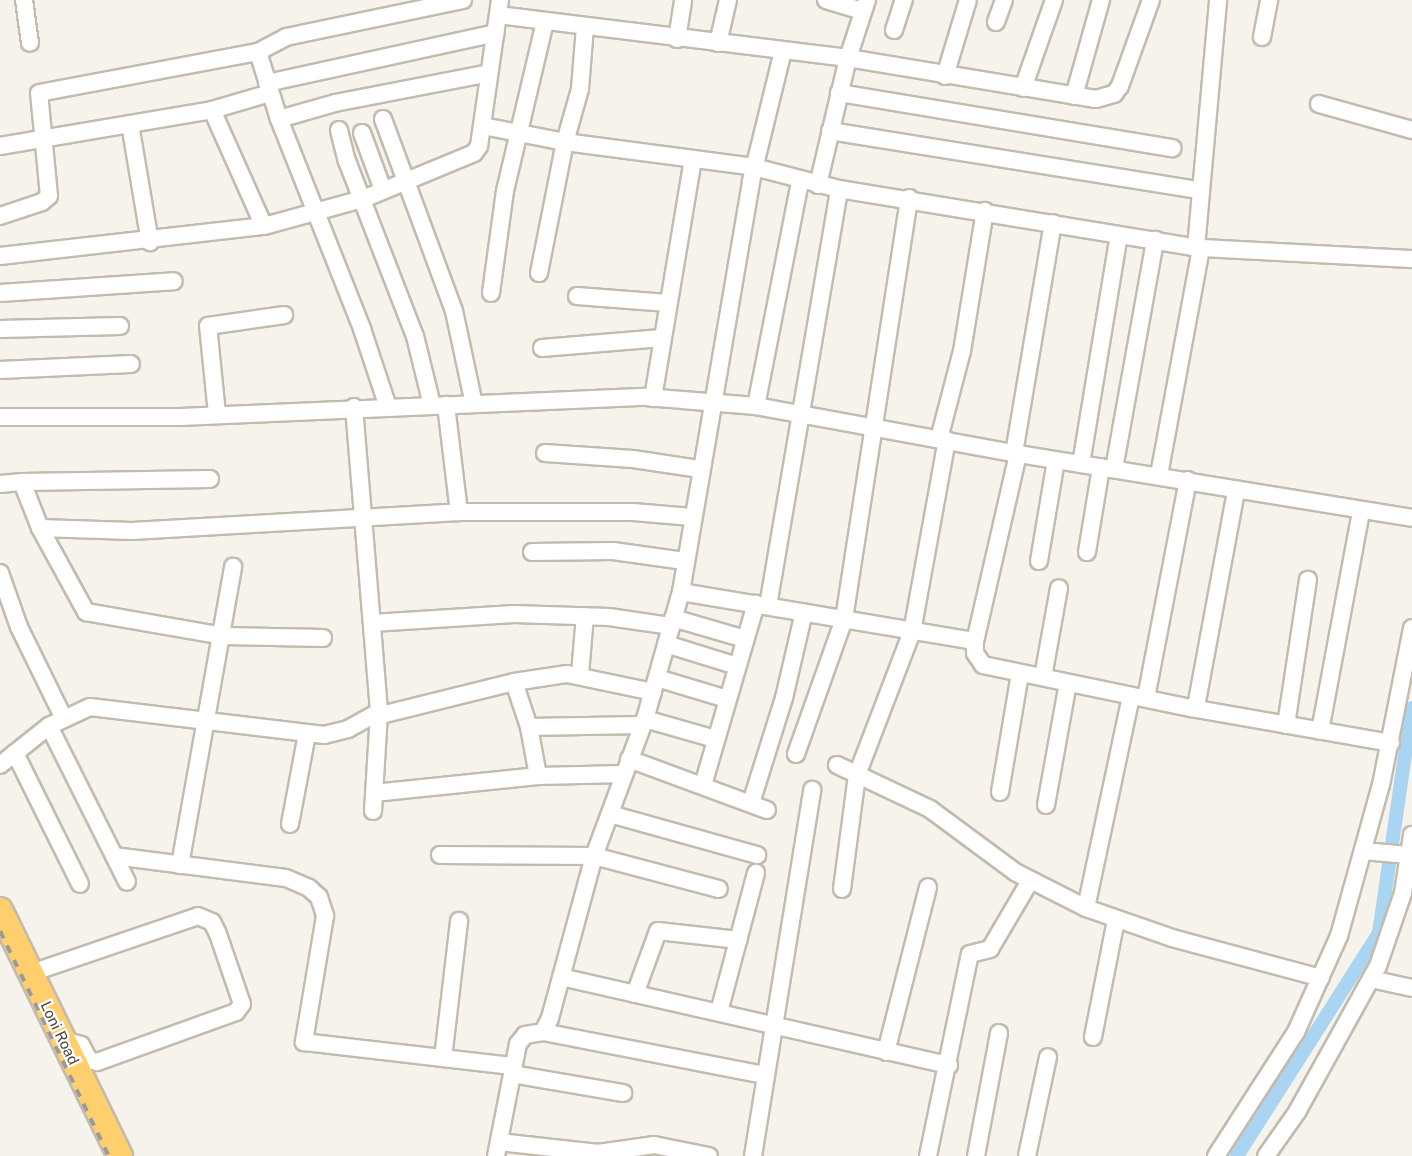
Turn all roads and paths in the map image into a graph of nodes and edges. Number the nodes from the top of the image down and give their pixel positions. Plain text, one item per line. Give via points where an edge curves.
1 (24, 0) edge
2 (463, 0) edge
3 (683, 0) edge
4 (728, 0) edge
5 (826, 0) edge
6 (904, 0) edge
7 (968, 0) edge
8 (1004, 0) edge
9 (1054, 0) edge
10 (1101, 0) edge
11 (1151, 0) edge
12 (1218, 0) edge
13 (1269, 0) edge
14 (865, 5) edge
15 (499, 8) edge
16 (545, 22) junction
17 (996, 22) dead end
18 (585, 27) junction
19 (894, 30) dead end
20 (496, 33) junction
21 (1262, 37) dead end
22 (677, 39) junction
23 (30, 43) dead end
24 (718, 43) junction
25 (783, 51) junction
26 (258, 52) junction
27 (848, 58) junction
28 (489, 73) junction
29 (945, 76) junction
30 (268, 88) junction
31 (1023, 88) junction
32 (839, 93) junction
33 (1074, 96) junction
34 (1319, 104) dead end
35 (212, 110) junction
36 (279, 119) junction
37 (383, 119) dead end
38 (130, 124) junction
39 (483, 126) junction
40 (339, 130) dead end
41 (1412, 130) edge
42 (831, 131) junction
43 (518, 133) junction
44 (362, 134) dead end
45 (44, 138) junction
46 (565, 142) junction
47 (0, 146) edge
48 (1172, 148) dead end
49 (693, 160) junction
50 (754, 167) junction
51 (406, 180) junction
52 (800, 181) junction
53 (818, 185) junction
54 (839, 189) junction
55 (383, 190) junction
56 (1200, 190) junction
57 (909, 198) junction
58 (363, 199) junction
59 (985, 211) junction
60 (318, 214) junction
61 (0, 216) edge
62 (1053, 223) junction
63 (264, 226) junction
64 (1119, 234) junction
65 (1155, 240) junction
66 (150, 242) junction
67 (1198, 248) junction
68 (0, 256) edge
69 (1412, 259) edge
70 (539, 273) dead end
71 (174, 281) dead end
72 (0, 293) edge
73 (491, 293) dead end
74 (577, 296) dead end
75 (668, 303) junction
76 (284, 315) dead end
77 (120, 326) dead end
78 (0, 329) edge
79 (662, 338) junction
80 (542, 348) dead end
81 (131, 364) dead end
82 (0, 370) edge
83 (653, 398) junction
84 (711, 402) junction
85 (474, 404) junction
86 (439, 405) junction
87 (756, 406) junction
88 (354, 407) junction
89 (388, 407) junction
90 (217, 414) junction
91 (799, 414) junction
92 (0, 417) edge
93 (875, 428) junction
94 (943, 439) junction
95 (545, 453) dead end
96 (1016, 454) junction
97 (1056, 460) junction
98 (1081, 464) junction
99 (1108, 468) junction
100 (700, 469) junction
101 (1158, 475) junction
102 (210, 479) dead end
103 (1188, 480) junction
104 (22, 482) junction
105 (0, 484) edge
106 (1236, 491) junction
107 (1361, 511) junction
108 (459, 512) junction
109 (364, 517) junction
110 (692, 517) junction
111 (1412, 518) edge
112 (40, 528) junction
113 (532, 552) dead end
114 (1087, 552) dead end
115 (684, 561) junction
116 (1039, 561) dead end
117 (233, 567) dead end
118 (0, 573) edge
119 (1308, 580) dead end
120 (1059, 588) dead end
121 (681, 592) junction
122 (762, 605) junction
123 (804, 612) junction
124 (585, 616) junction
125 (844, 619) junction
126 (672, 622) junction
127 (372, 623) junction
128 (1412, 628) edge
129 (912, 632) junction
130 (223, 636) junction
131 (323, 638) dead end
132 (745, 639) junction
133 (975, 641) junction
134 (666, 644) junction
135 (737, 666) junction
136 (580, 674) junction
137 (1020, 674) junction
138 (1043, 677) junction
139 (514, 682) junction
140 (1068, 683) junction
141 (655, 685) junction
142 (1138, 697) junction
143 (727, 699) junction
144 (1196, 707) junction
145 (379, 712) junction
146 (56, 722) junction
147 (643, 722) junction
148 (208, 723) junction
149 (1286, 725) junction
150 (529, 727) junction
151 (1320, 731) junction
152 (307, 735) junction
153 (715, 739) junction
154 (1391, 743) junction
155 (15, 753) junction
156 (796, 754) dead end
157 (0, 765) edge
158 (837, 765) dead end
159 (626, 766) junction
160 (538, 776) junction
161 (857, 776) junction
162 (703, 786) junction
163 (812, 790) dead end
164 (1000, 792) dead end
165 (374, 793) junction
166 (750, 803) junction
167 (1046, 805) dead end
168 (767, 810) dead end
169 (373, 811) dead end
170 (610, 814) junction
171 (290, 824) dead end
172 (1412, 836) edge
173 (1386, 853) junction
174 (440, 855) dead end
175 (757, 855) dead end
176 (114, 856) junction
177 (594, 856) junction
178 (180, 865) junction
179 (756, 873) dead end
180 (1030, 881) junction
181 (127, 882) dead end
182 (80, 884) dead end
183 (928, 886) dead end
184 (719, 889) dead end
185 (842, 889) dead end
186 (1408, 894) edge
187 (1086, 908) junction
188 (0, 910) edge
189 (1116, 920) junction
190 (459, 921) dead end
191 (738, 940) junction
192 (0, 948) edge
193 (31, 973) junction
194 (561, 977) junction
195 (1321, 978) junction
196 (1371, 978) junction
197 (1412, 988) edge
198 (635, 994) junction
199 (719, 1012) junction
200 (773, 1024) junction
201 (543, 1032) junction
202 (999, 1033) dead end
203 (1093, 1037) dead end
204 (64, 1040) junction
205 (886, 1052) junction
206 (1048, 1057) dead end
207 (443, 1058) junction
208 (950, 1065) junction
209 (513, 1070) junction
210 (765, 1075) junction
211 (623, 1093) dead end
212 (498, 1149) edge
213 (598, 1154) edge
214 (102, 1156) edge
215 (120, 1156) edge
216 (704, 1156) edge
217 (753, 1156) edge
218 (928, 1156) edge
219 (976, 1156) edge
220 (1027, 1156) edge
221 (1216, 1156) edge
222 (1266, 1156) edge

1 - 23 street
2 - 26 street via 286,37
3 - 22 street
4 - 24 street
5 - 14 street
6 - 19 street
7 - 29 street
8 - 17 street
9 - 31 street
10 - 33 street
11 - 33 street via 1136,47 1114,94 1096,99
12 - 56 street
13 - 21 street
14 - 27 street
15 - 16 street
15 - 20 street
16 - 18 street
16 - 43 street
18 - 22 street
18 - 46 street via 583,75
20 - 28 street
20 - 30 street
22 - 24 street
24 - 25 street
25 - 27 street
25 - 50 street
26 - 30 street
26 - 45 street via 41,92 38,95
27 - 29 street
27 - 32 street
28 - 36 street via 336,103
28 - 39 street
29 - 31 street
30 - 35 street
30 - 36 street
31 - 33 street
32 - 42 street
32 - 48 street
34 - 41 street
35 - 38 street
35 - 63 street
36 - 60 street
37 - 51 street
38 - 45 street
38 - 66 street
39 - 43 street
39 - 51 street via 480,146 474,153
40 - 58 street
42 - 53 street
42 - 56 street
43 - 46 street
43 - 73 street
44 - 55 street
45 - 47 street
45 - 61 street via 47,200
46 - 49 street
46 - 70 street
49 - 50 street
49 - 75 street
50 - 52 street
50 - 84 street
51 - 55 street
51 - 85 street via 454,311
52 - 53 street
52 - 87 street
53 - 54 street
54 - 57 street
54 - 91 street
55 - 58 street
56 - 67 street
57 - 59 street
57 - 93 street
58 - 60 street
58 - 86 street
59 - 62 street
59 - 94 street
60 - 63 street
60 - 89 street
62 - 64 street
62 - 96 street
63 - 66 street
64 - 65 street
64 - 98 street
65 - 67 street
65 - 99 street
66 - 68 street
67 - 69 street
67 - 101 street
71 - 72 street
74 - 75 street
75 - 79 street
76 - 90 street via 208,326
77 - 78 street
79 - 80 street
79 - 83 street
81 - 82 street
83 - 84 street
83 - 85 street
84 - 87 street
84 - 100 street
85 - 86 street
86 - 89 street
86 - 108 street
87 - 91 street
88 - 89 street
88 - 90 street
88 - 109 street
90 - 92 street
91 - 93 street
91 - 122 street
93 - 94 street
93 - 125 street
94 - 96 street
94 - 129 street
95 - 100 street via 633,459
96 - 97 street
96 - 133 street
97 - 98 street
97 - 116 street
98 - 99 street
99 - 101 street
99 - 114 street
100 - 110 street
101 - 103 street
102 - 104 street
103 - 106 street
103 - 142 street
104 - 105 street
104 - 112 street
106 - 107 street
106 - 144 street
107 - 111 street
107 - 151 street
108 - 109 street
108 - 110 street via 633,512
109 - 112 street via 132,531
109 - 127 street
110 - 115 street
112 - 130 street via 86,612
113 - 115 street via 613,551
115 - 121 street
117 - 130 street
118 - 146 street
119 - 149 street
120 - 138 street
121 - 122 street
121 - 126 street
122 - 123 street
122 - 132 street
123 - 125 street
123 - 166 street via 784,698
124 - 126 street
124 - 127 street via 481,615
124 - 136 street
125 - 129 street
125 - 156 street
126 - 132 street
126 - 134 street
127 - 145 street
128 - 154 street
129 - 133 street
129 - 161 street
130 - 131 street
130 - 148 street
132 - 135 street
133 - 137 street via 975,653 983,665
134 - 135 street
134 - 141 street
135 - 143 street
136 - 139 street
136 - 141 street
137 - 138 street
137 - 164 street
138 - 140 street
139 - 145 street via 385,714
139 - 150 street
140 - 142 street
140 - 167 street
141 - 143 street
141 - 147 street
142 - 144 street
142 - 187 street
143 - 153 street
144 - 149 street
145 - 152 street via 338,733
145 - 165 street
146 - 148 street via 77,710 106,708
146 - 155 street
146 - 176 street
147 - 150 street
147 - 153 street
147 - 159 street
148 - 152 street
148 - 178 street
149 - 151 street
150 - 160 street
151 - 154 street
152 - 171 street
153 - 162 street
154 - 173 street
155 - 157 street
155 - 182 street
158 - 161 street
159 - 160 street
159 - 162 street
159 - 170 street
160 - 165 street
161 - 180 street via 930,809
161 - 185 street
162 - 166 street
163 - 200 street
165 - 169 street
166 - 168 street
170 - 175 street
170 - 177 street
172 - 173 street
173 - 186 street
173 - 195 street via 1339,936
174 - 177 street
176 - 178 street
176 - 181 street
177 - 184 street
177 - 194 street
178 - 207 street via 286,878 319,897 325,923 304,1042
179 - 191 street
180 - 187 street
180 - 208 street via 990,949 970,954
183 - 205 street
186 - 196 street
187 - 189 street
188 - 193 highway, Loni Road
189 - 195 street
189 - 203 street
190 - 207 street
191 - 198 street via 658,931
191 - 199 street
192 - 214 highway, Loni Road
193 - 204 highway, Loni Road
193 - 204 street via 186,919 206,916 212,922 240,997 241,1008 236,1012 97,1062 89,1059 81,1045
194 - 198 street
194 - 201 street
195 - 221 street via 1296,1032
196 - 197 street
196 - 222 street via 1297,1112
198 - 199 street
199 - 200 street
200 - 205 street
200 - 210 street
201 - 209 street via 522,1037
201 - 210 street
202 - 219 street
204 - 215 highway, Loni Road
205 - 208 street
206 - 220 street
207 - 209 street
208 - 218 street
209 - 211 street
209 - 212 street
210 - 217 street
212 - 213 street
213 - 216 street via 654,1145

